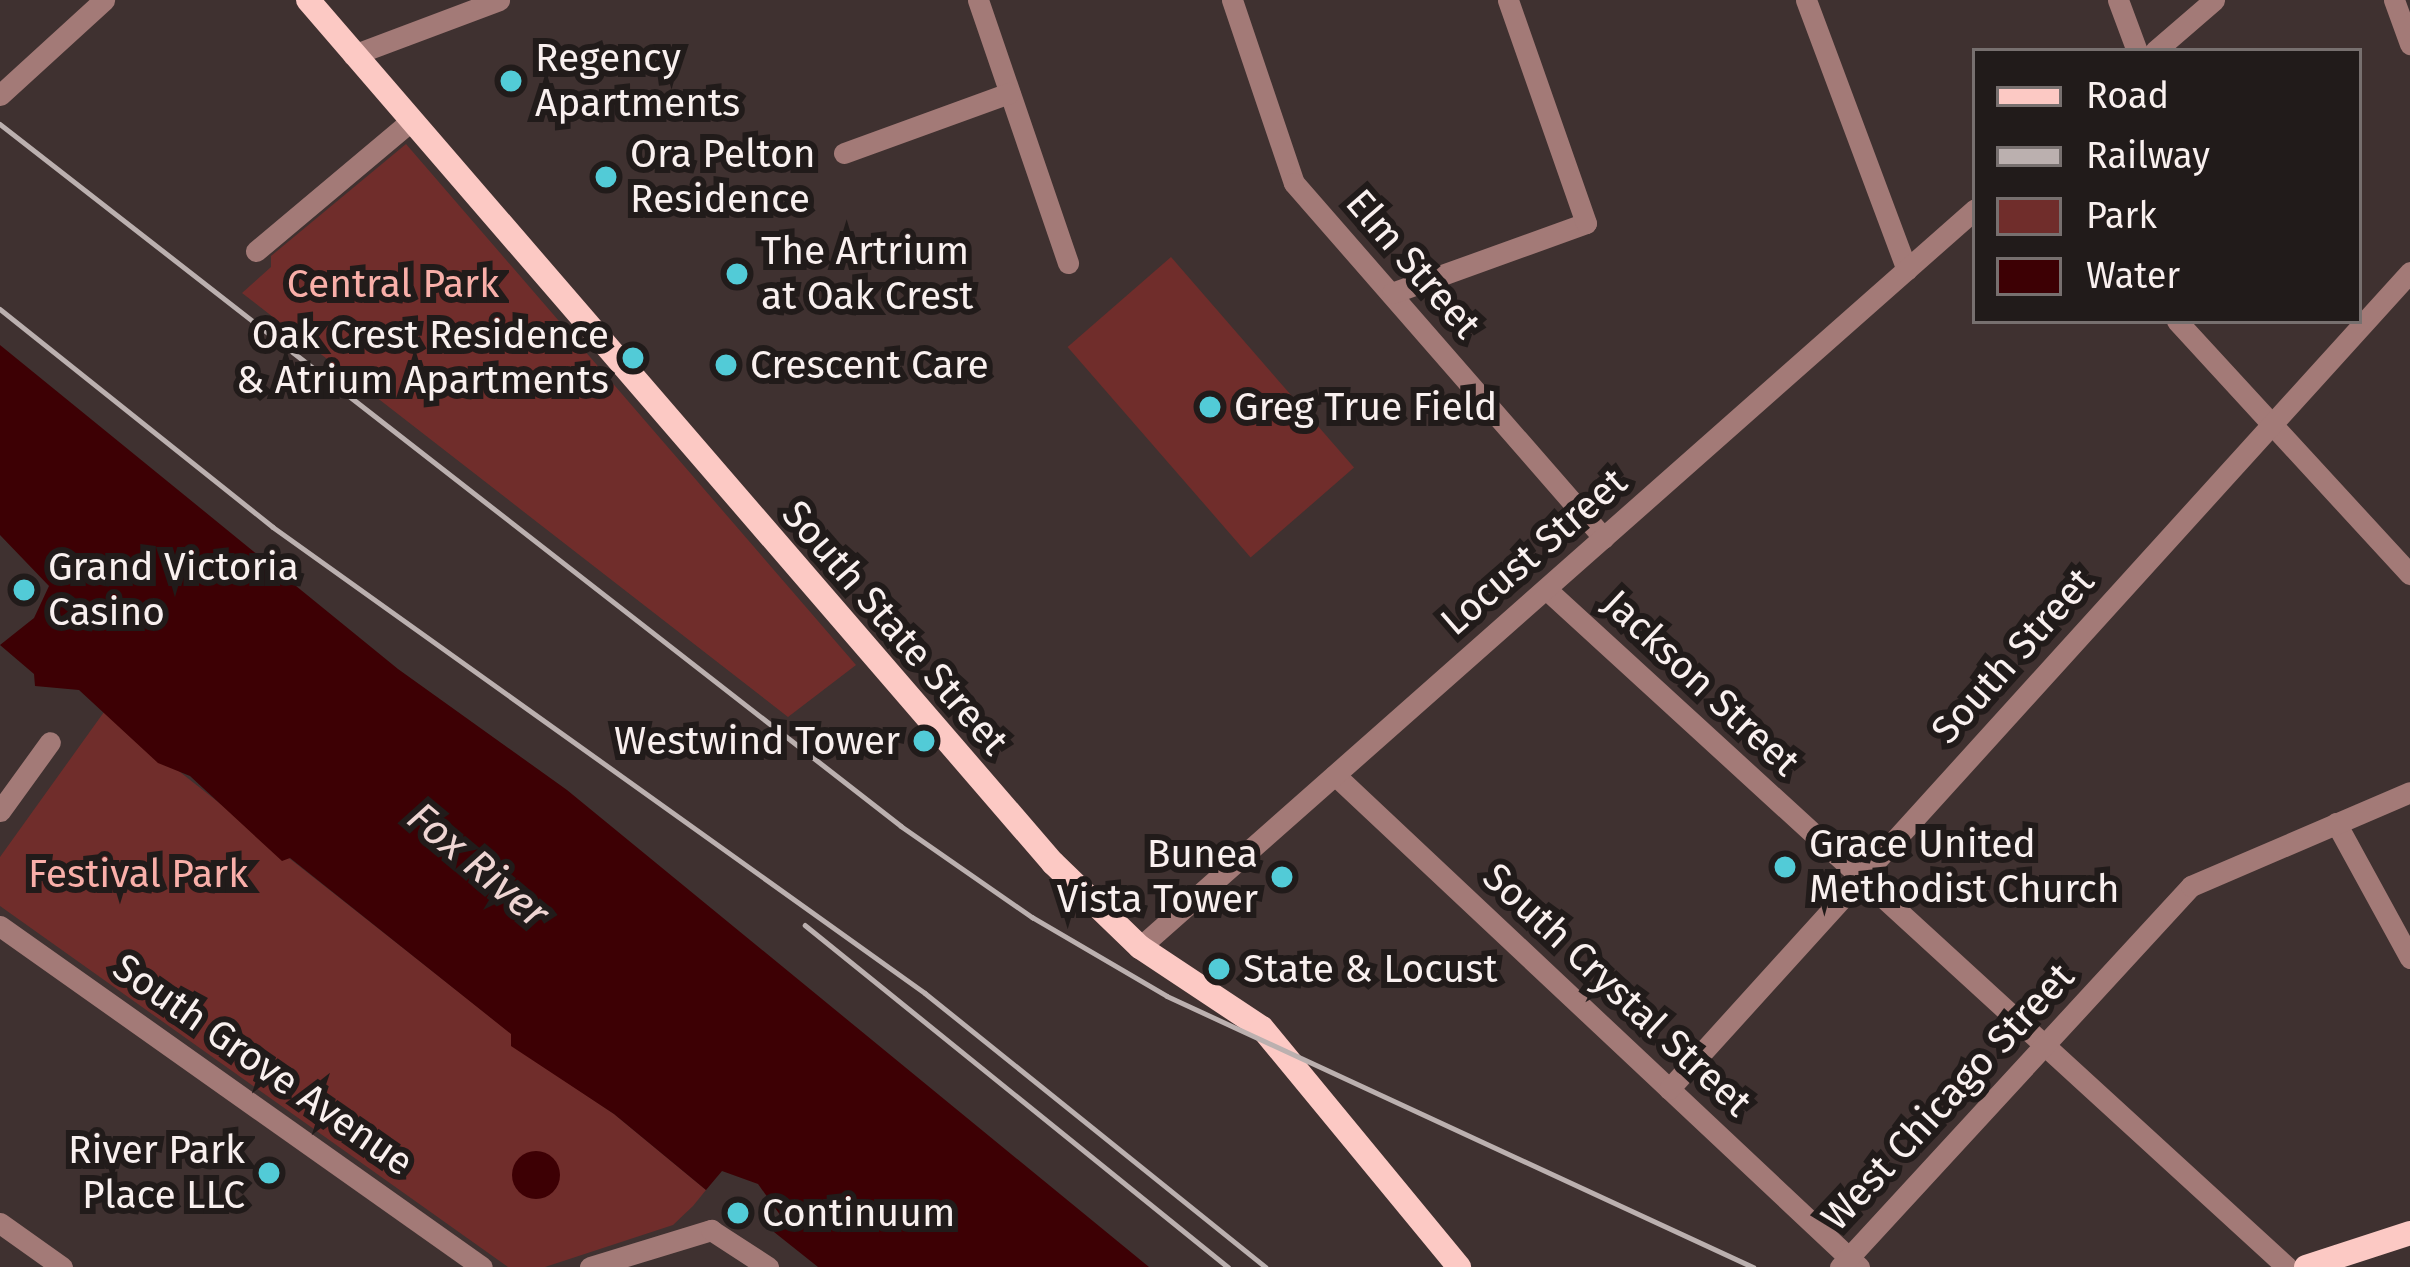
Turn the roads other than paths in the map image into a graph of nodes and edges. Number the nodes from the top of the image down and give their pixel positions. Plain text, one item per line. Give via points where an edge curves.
1 (104, 0) edge
2 (308, 0) edge
3 (500, 0) edge
4 (978, 0) edge
5 (1232, 0) edge
6 (1508, 0) edge
7 (1806, 0) edge
8 (2118, 0) edge
9 (2214, 0) edge
10 (2394, 0) edge
11 (2410, 44) edge
12 (2137, 48) edge
13 (2158, 48) edge
14 (352, 55) junction
15 (1010, 93) junction
16 (0, 94) edge
17 (410, 122) junction
18 (844, 153) dead end
19 (1972, 212) edge
20 (256, 251) dead end
21 (1068, 263) dead end
22 (1907, 270) junction
23 (2410, 272) edge
24 (1392, 293) junction
25 (2180, 324) edge
26 (2272, 423) junction
27 (1604, 538) junction
28 (2410, 574) edge
29 (1546, 590) junction
30 (50, 742) dead end
31 (1335, 775) junction
32 (2410, 793) edge
33 (0, 811) edge
34 (2336, 823) junction
35 (1860, 878) junction
36 (0, 926) edge
37 (1141, 947) junction
38 (2410, 958) edge
39 (2047, 1042) junction
40 (1669, 1089) junction
41 (0, 1223) edge
42 (2410, 1233) edge
43 (1849, 1264) edge
44 (62, 1267) edge
45 (482, 1267) edge
46 (590, 1267) edge
47 (768, 1267) edge
48 (1459, 1267) edge
49 (2287, 1267) edge
50 (2306, 1267) edge

1 - 16 street
2 - 14 main road, South State Street
3 - 14 street
4 - 15 street
5 - 24 street, Elm Street via 1294,183
6 - 24 street via 1586,223
7 - 22 street
8 - 12 street
9 - 13 street
10 - 11 street
14 - 17 main road, South State Street
15 - 18 street
15 - 21 street
17 - 20 street
17 - 37 main road, South State Street via 1053,863
19 - 22 street, Locust Street
22 - 27 street, Locust Street
23 - 26 street, South Street
24 - 27 street, Elm Street
25 - 26 street
26 - 28 street
26 - 35 street, South Street
27 - 29 street, Locust Street
29 - 31 street, Locust Street
29 - 35 street, Jackson Street
30 - 33 street
31 - 37 street, Locust Street
31 - 40 street, South Crystal Street
32 - 34 street, West Chicago Street
34 - 38 street
34 - 39 street, West Chicago Street via 2191,886
35 - 39 street, Jackson Street
35 - 40 street, South Street
36 - 45 street, South Grove Avenue
37 - 48 main road, South State Street via 1262,1028
39 - 43 street, West Chicago Street
39 - 49 street, Jackson Street
40 - 43 street, South Crystal Street
41 - 44 street
42 - 50 main road
46 - 47 street via 706,1230 726,1234

